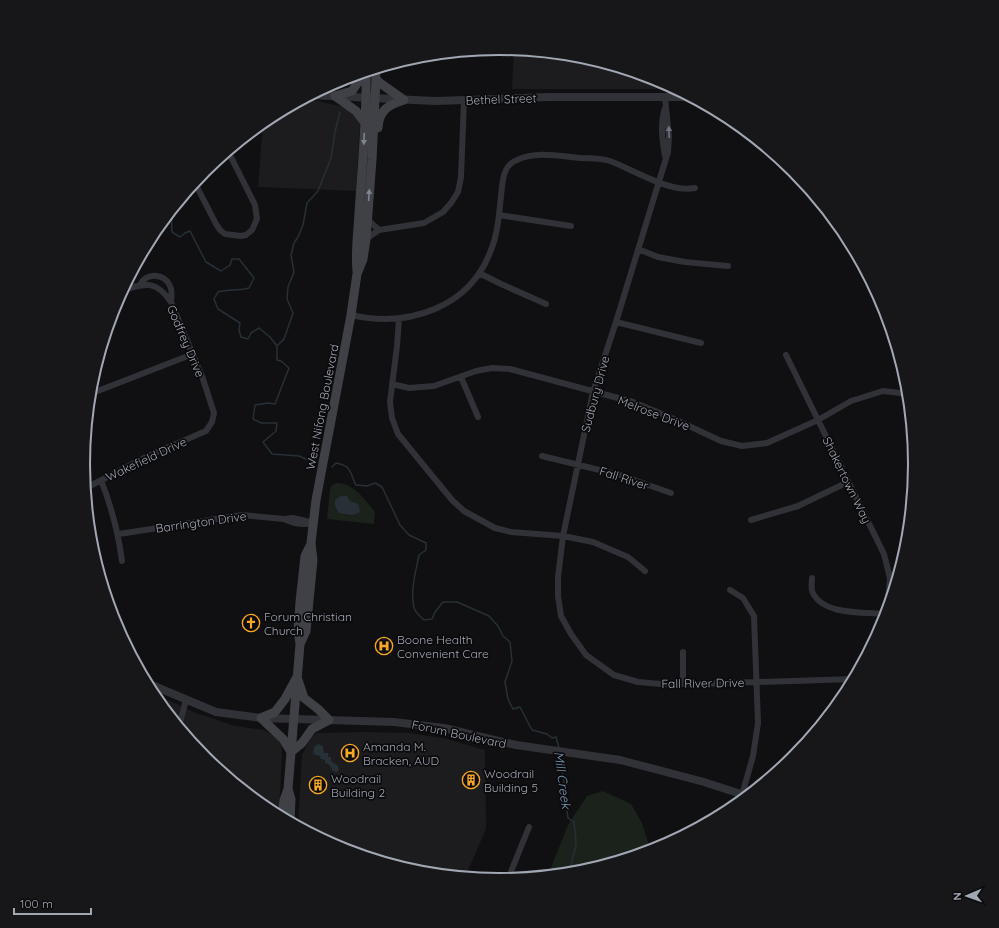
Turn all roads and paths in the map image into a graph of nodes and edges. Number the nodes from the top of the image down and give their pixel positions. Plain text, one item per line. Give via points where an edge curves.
1 (376, 75) edge
2 (366, 78) edge
3 (376, 79) junction
4 (359, 80) edge
5 (322, 95) edge
6 (335, 96) junction
7 (681, 97) edge
8 (371, 98) junction
9 (665, 98) junction
10 (404, 100) junction
11 (464, 100) junction
12 (365, 123) junction
13 (230, 156) edge
14 (372, 160) junction
15 (658, 182) junction
16 (198, 188) edge
17 (695, 188) dead end
18 (499, 215) junction
19 (367, 219) junction
20 (571, 226) dead end
21 (379, 230) junction
22 (366, 239) junction
23 (638, 249) junction
24 (728, 266) dead end
25 (479, 273) junction
26 (357, 274) junction
27 (140, 285) junction
28 (131, 288) edge
29 (171, 302) junction
30 (546, 304) dead end
31 (351, 315) junction
32 (399, 319) junction
33 (616, 322) junction
34 (701, 344) dead end
35 (192, 354) junction
36 (786, 355) dead end
37 (461, 377) junction
38 (392, 384) junction
39 (97, 391) edge
40 (593, 392) junction
41 (902, 393) edge
42 (478, 417) dead end
43 (818, 420) junction
44 (206, 431) joint
45 (542, 456) dead end
46 (577, 464) junction
47 (101, 480) junction
48 (848, 482) junction
49 (91, 485) edge
50 (671, 494) dead end
51 (751, 520) dead end
52 (314, 523) junction
53 (119, 534) junction
54 (563, 536) junction
55 (311, 543) junction
56 (122, 561) dead end
57 (645, 571) dead end
58 (303, 573) junction
59 (812, 578) dead end
60 (889, 589) edge
61 (730, 590) dead end
62 (309, 603) junction
63 (881, 612) edge
64 (570, 634) joint
65 (300, 644) junction
66 (683, 652) dead end
67 (297, 678) junction
68 (848, 679) edge
69 (756, 682) junction
70 (684, 684) junction
71 (157, 687) edge
72 (186, 700) junction
73 (261, 718) junction
74 (181, 720) edge
75 (293, 720) junction
76 (329, 720) junction
77 (291, 752) junction
78 (288, 789) junction
79 (746, 789) edge
80 (740, 794) edge
81 (283, 811) edge
82 (290, 815) edge
83 (529, 827) dead end
84 (511, 873) edge

1 - 3 main road, West Nifong Boulevard
2 - 8 main road, West Nifong Boulevard
3 - 8 main road, West Nifong Boulevard
3 - 10 main road
4 - 6 main road via 352,91
5 - 6 street, Bethel Street
6 - 8 street, Bethel Street
6 - 12 main road via 356,111
7 - 9 street, Bethel Street
8 - 10 street, Bethel Street
8 - 12 main road, West Nifong Boulevard
8 - 14 main road, West Nifong Boulevard
9 - 11 street, Bethel Street via 550,97
9 - 15 street, Sudbury Drive via 669,145
10 - 11 street, Bethel Street
10 - 14 main road via 390,105 382,112 378,121 376,154
11 - 21 street via 461,177 458,192 451,203 443,212 424,223
12 -> 26 main road, West Nifong Boulevard via 355,256
13 - 16 street via 257,213 255,226 246,235 230,236 220,230
19 -> 14 main road, West Nifong Boulevard
15 - 17 street via 687,190
15 - 18 street via 609,161 557,156 518,159 510,163 503,176
15 - 23 street, Sudbury Drive
18 - 20 street
18 - 25 street via 492,250
19 - 21 street
19 - 22 main road, West Nifong Boulevard
21 - 22 street
22 - 26 main road, West Nifong Boulevard via 363,259
23 - 24 street via 658,257
23 - 33 street, Sudbury Drive
25 - 30 street
25 - 32 street via 459,295 446,304
26 - 31 main road, West Nifong Boulevard
27 - 28 street, Godfrey Drive
27 - 29 street, Godfrey Drive via 155,286 166,294
27 - 29 street via 142,280 150,276 164,279 172,290
29 - 35 street, Godfrey Drive
31 - 32 street
31 - 52 main road, West Nifong Boulevard via 320,477
32 - 38 street
33 - 34 street
33 - 40 street, Sudbury Drive
35 - 39 street
35 - 44 street, Godfrey Drive via 214,413
36 - 43 street, Shakertown Way
37 - 38 street, Melrose Drive via 434,386 409,388
37 - 40 street, Melrose Drive via 492,368 510,369
37 - 42 street
38 - 54 street via 390,402 398,434 464,511 495,528 506,531
40 - 43 street, Melrose Drive via 633,402 721,441 742,446 766,443
40 - 46 street, Sudbury Drive
41 - 43 street, Melrose Drive via 883,391 851,401
43 - 48 street, Shakertown Way
44 - 47 street, Wakefield Drive
45 - 46 street, Fall River
46 - 50 street, Fall River via 620,475
46 - 54 street, Sudbury Drive
47 - 49 street, Wakefield Drive
47 - 53 street
48 - 51 street via 798,506
48 - 60 street, Shakertown Way via 884,554 890,578
52 - 53 street, Barrington Drive via 304,525 293,524 284,519 230,516
52 - 55 main road, West Nifong Boulevard
53 - 56 street
54 - 57 street via 610,548 628,557
54 - 64 street, Sudbury Drive via 558,596 561,616
55 - 58 main road, West Nifong Boulevard via 305,556
55 - 62 main road, West Nifong Boulevard via 313,560
58 - 62 main road via 306,576 305,593
58 - 65 main road, West Nifong Boulevard via 298,630
59 - 63 street via 812,590 821,603 836,610
61 - 69 street via 743,598 754,616
62 - 65 main road, West Nifong Boulevard via 306,631
64 - 70 street, Fall River Drive via 586,655 614,675 638,682
65 - 67 main road, West Nifong Boulevard
66 - 70 street
67 - 73 main road via 275,712
67 - 75 main road, West Nifong Boulevard
67 - 76 main road via 304,698
68 - 69 street, Fall River Drive
69 - 70 street, Fall River Drive
69 - 79 street via 757,740
71 - 72 street, Forum Boulevard
72 - 73 street, Forum Boulevard via 216,712
72 - 74 street
73 - 75 street, Forum Boulevard
73 - 77 main road via 283,739
75 - 76 street, Forum Boulevard
75 - 77 main road, West Nifong Boulevard
76 - 77 main road via 312,729 302,743
76 - 80 street, Forum Boulevard via 411,723 444,728 516,745 620,760
77 - 78 main road, West Nifong Boulevard
78 - 81 main road, West Nifong Boulevard
78 - 82 main road, West Nifong Boulevard via 291,799
83 - 84 street

